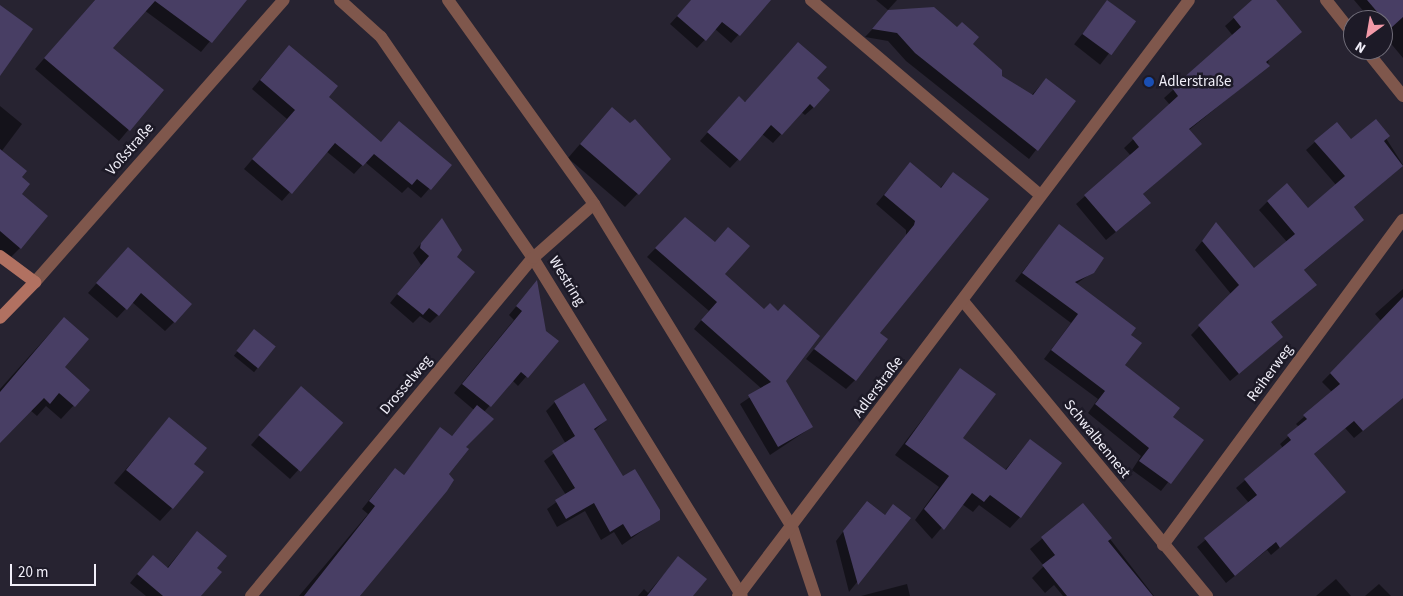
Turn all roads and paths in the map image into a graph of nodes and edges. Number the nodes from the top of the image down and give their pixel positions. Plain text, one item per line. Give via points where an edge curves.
1 (284, 0) edge
2 (340, 0) edge
3 (448, 0) edge
4 (811, 0) edge
5 (1189, 0) edge
6 (1326, 0) edge
7 (1343, 21) edge
8 (1374, 60) edge
9 (1403, 96) edge
10 (1039, 194) junction
11 (594, 204) junction
12 (1403, 220) edge
13 (0, 256) edge
14 (533, 258) junction
15 (35, 282) junction
16 (963, 301) junction
17 (0, 318) edge
18 (792, 527) junction
19 (1163, 545) junction
20 (740, 595) edge
21 (252, 596) edge
22 (814, 596) edge
23 (1207, 596) edge

1 - 15 street, Voßstraße
2 - 14 street, Westring via 381,37
3 - 11 street
4 - 10 street
5 - 10 street, Adlerstraße
6 - 7 street
8 - 9 street
10 - 16 street, Adlerstraße
11 - 14 street, Drosselweg
11 - 18 street
12 - 19 street, Reiherweg
13 - 15 street
14 - 20 street, Westring
14 - 21 street, Drosselweg
15 - 17 street, Voßstraße
16 - 18 street, Adlerstraße
16 - 19 street, Schwalbennest
18 - 20 street, Adlerstraße
18 - 22 street
19 - 23 street, Schwalbennest

